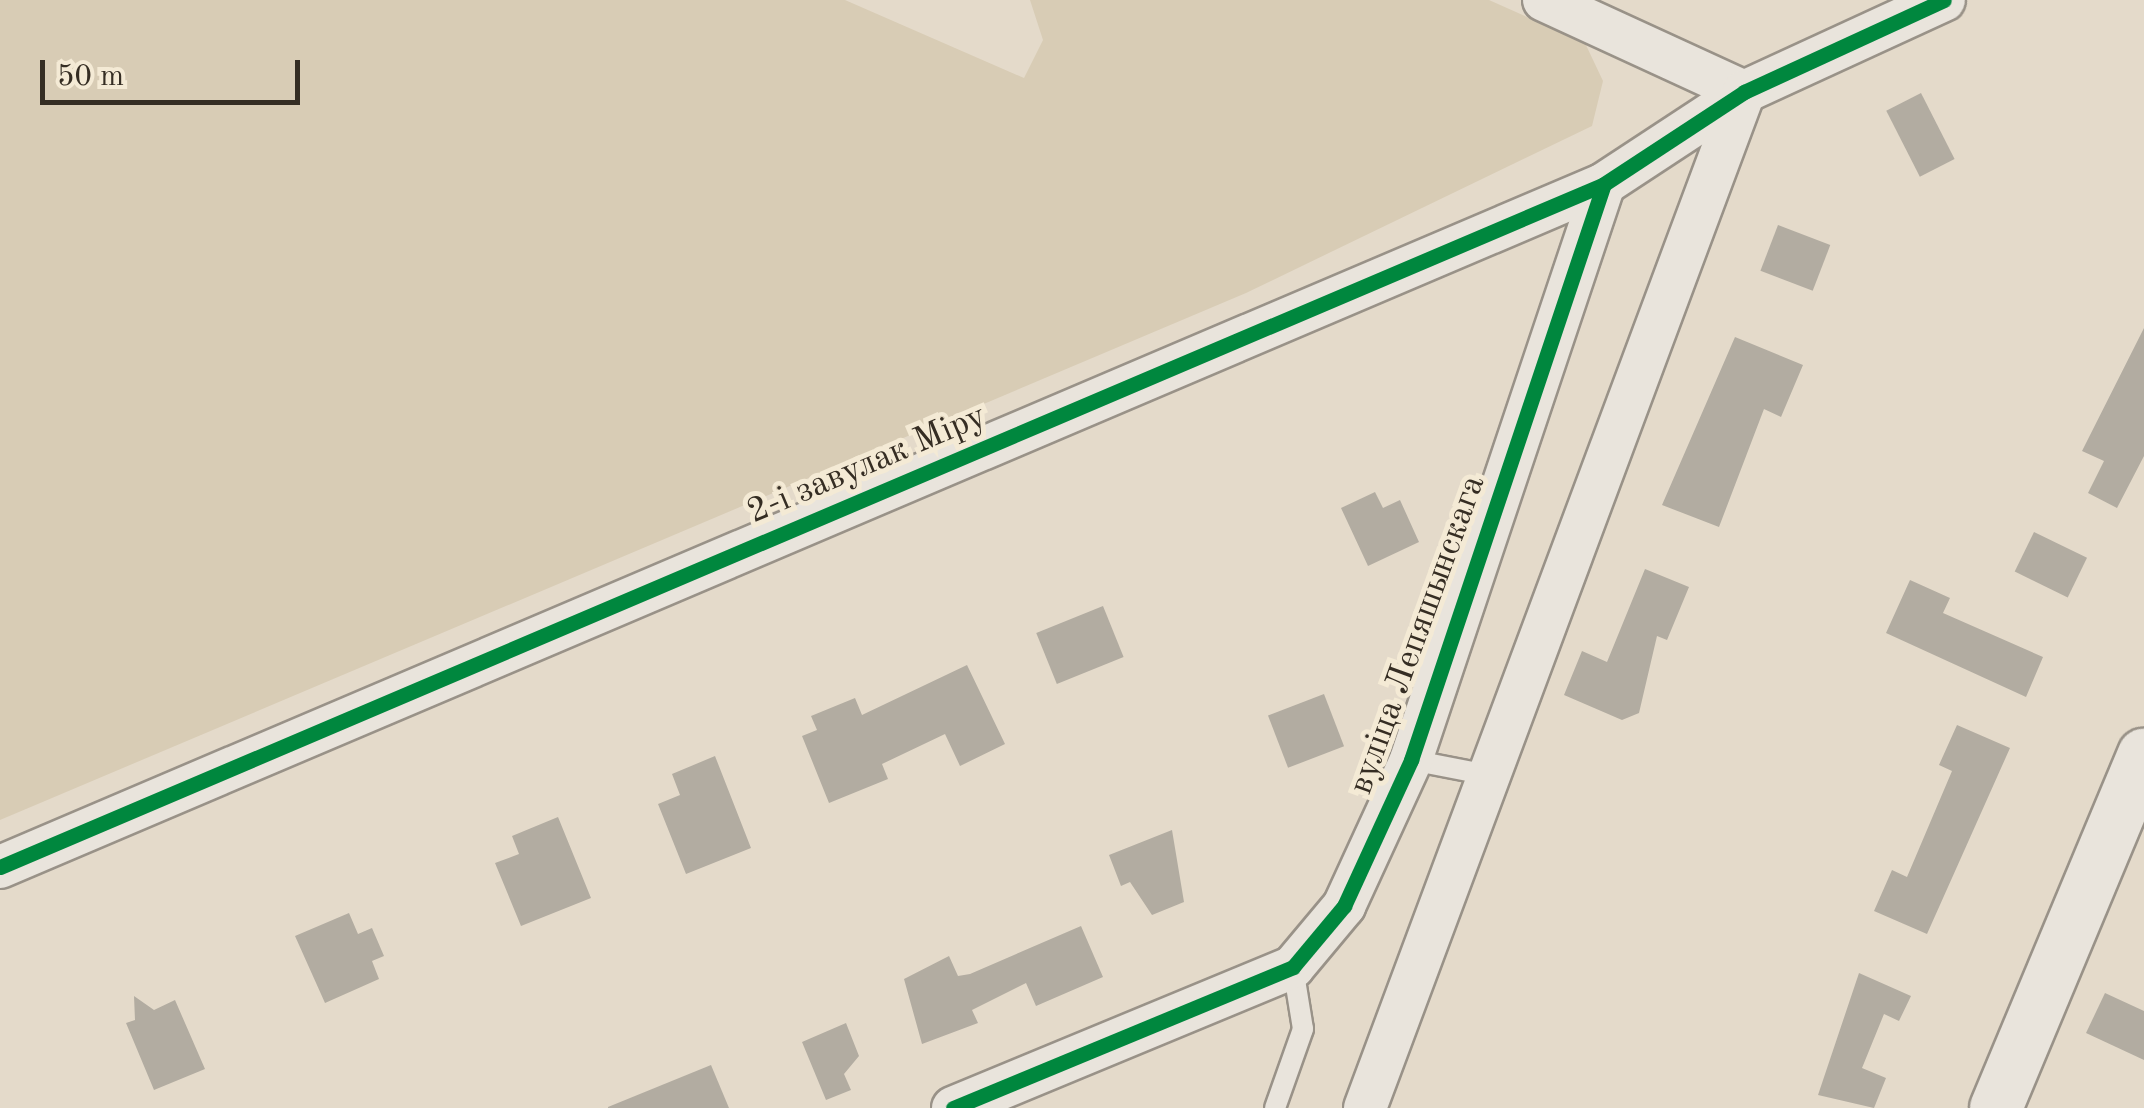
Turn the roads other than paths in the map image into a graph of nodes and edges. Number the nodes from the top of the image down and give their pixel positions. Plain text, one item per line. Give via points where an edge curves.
1 (1544, 0) edge
2 (1944, 0) edge
3 (1744, 92) junction
4 (1604, 184) junction
5 (2144, 756) edge
6 (1411, 760) junction
7 (1496, 776) junction
8 (0, 868) edge
9 (1293, 967) junction
10 (953, 1108) edge
11 (1275, 1108) edge
12 (1365, 1108) edge
13 (1996, 1108) edge

1 - 3 street
2 - 3 street, 2-і завулак Міру
3 - 4 street, 2-і завулак Міру
3 - 7 street
4 - 6 street, вуліца Лепяшынскага
4 - 8 street, 2-і завулак Міру
5 - 13 street
6 - 7 lane
6 - 9 street, вуліца Лепяшынскага via 1344,906
7 - 12 street
9 - 10 street, вуліца Лепяшынскага
9 - 11 lane via 1302,1028

